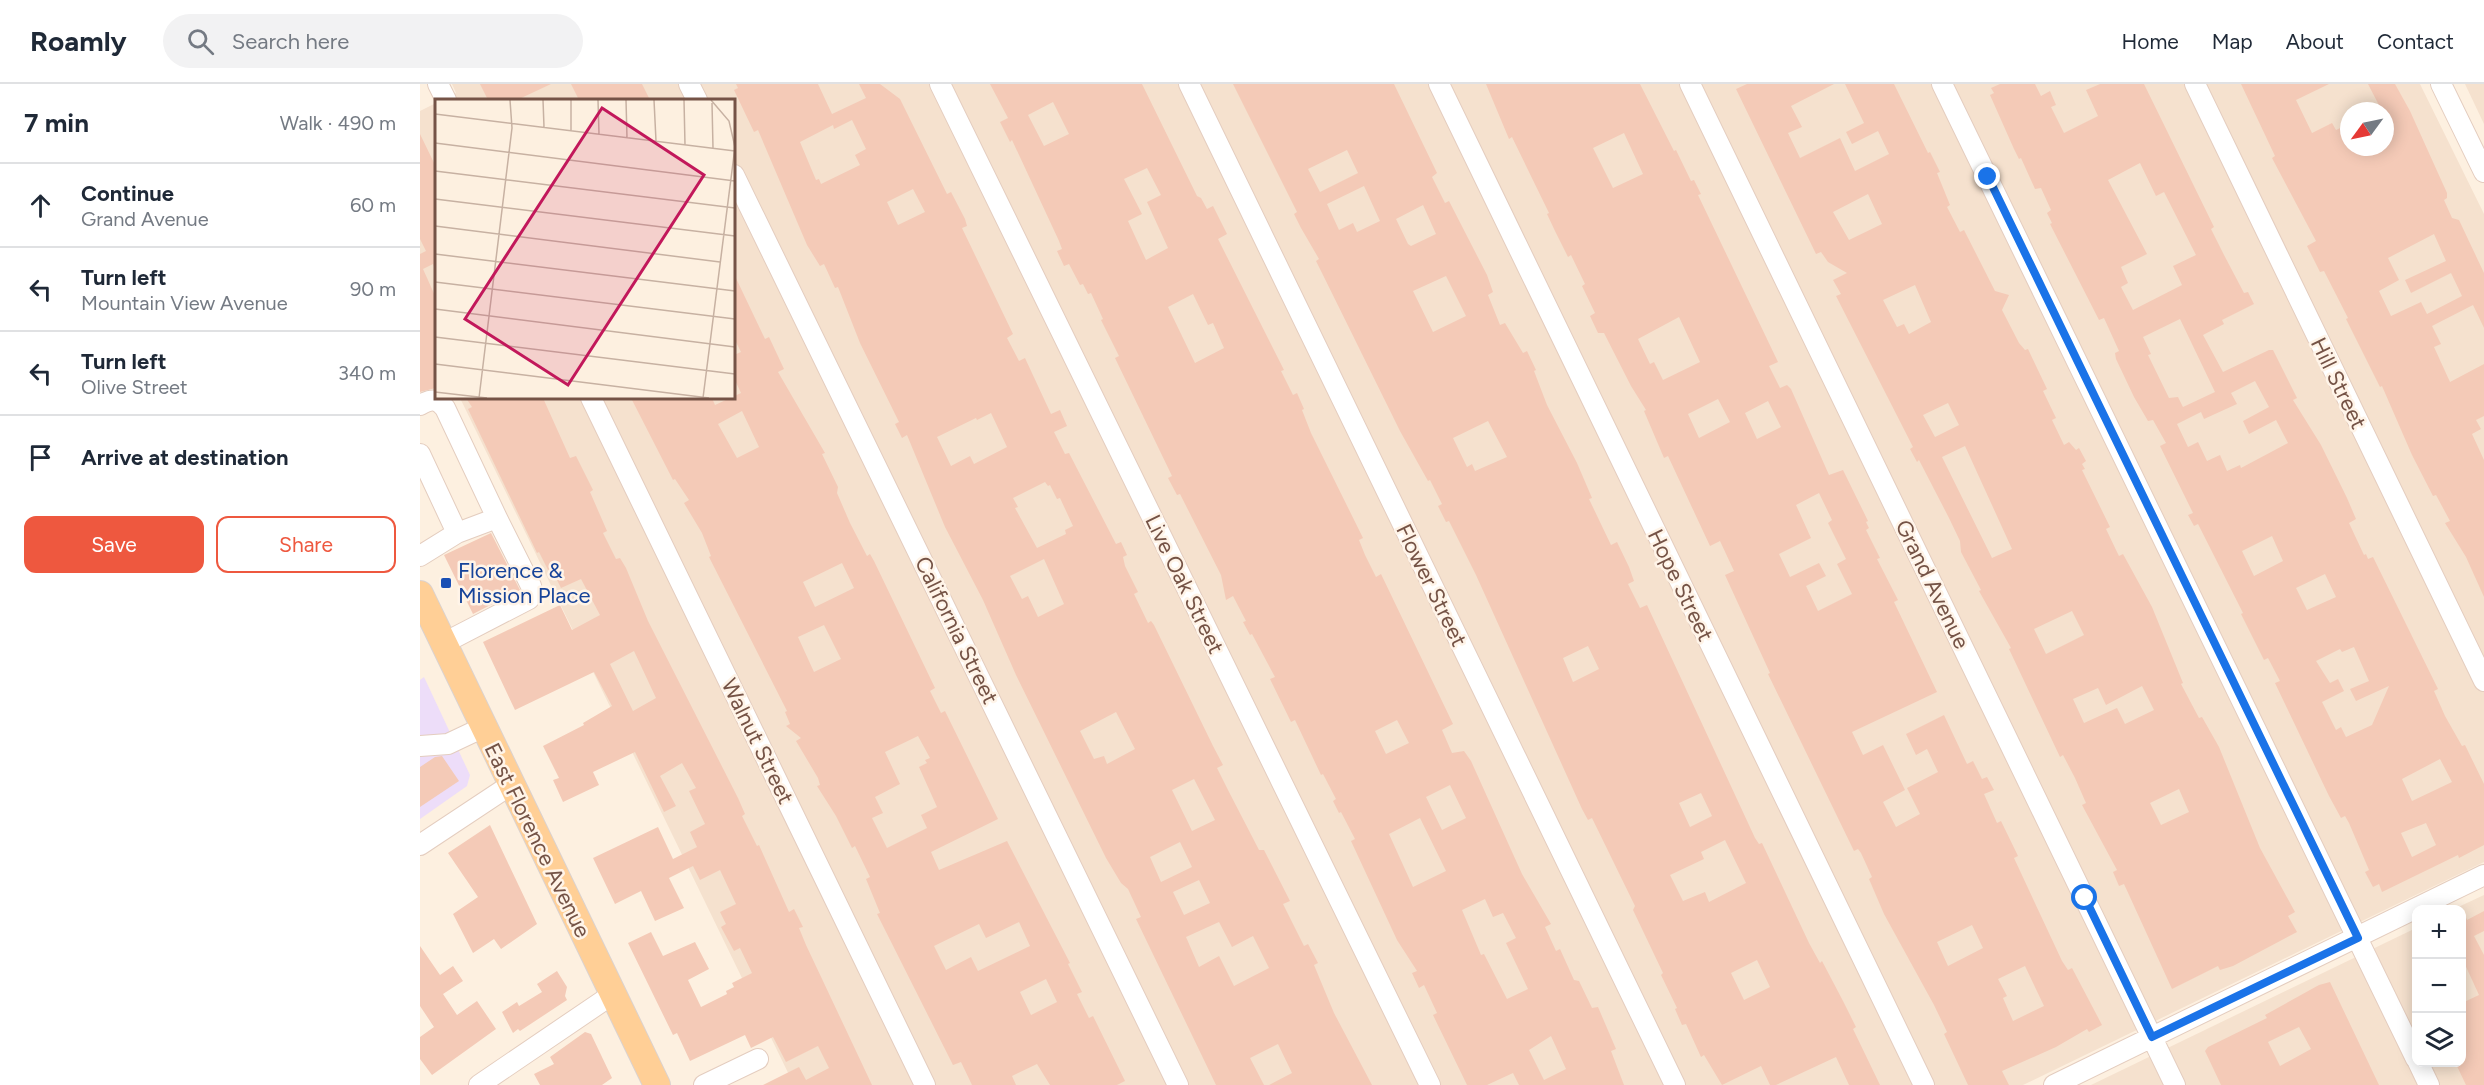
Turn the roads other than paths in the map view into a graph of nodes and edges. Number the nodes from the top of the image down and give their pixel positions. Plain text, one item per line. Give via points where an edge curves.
1 (438, 84) edge
2 (689, 84) edge
3 (940, 84) edge
4 (1189, 84) edge
5 (1439, 84) edge
6 (1690, 84) edge
7 (1942, 84) edge
8 (2195, 84) edge
9 (2441, 84) edge
10 (446, 99) edge
11 (696, 99) edge
12 (2484, 172) edge
13 (735, 177) edge
14 (591, 399) edge
15 (420, 405) edge
16 (420, 454) edge
17 (497, 518) junction
18 (457, 533) junction
19 (420, 556) edge
20 (420, 594) edge
21 (444, 643) junction
22 (2484, 681) edge
23 (484, 727) junction
24 (420, 746) edge
25 (512, 784) junction
26 (420, 845) edge
27 (2484, 875) edge
28 (2358, 938) junction
29 (613, 994) junction
30 (2152, 1037) junction
31 (2412, 1051) edge
32 (758, 1059) dead end
33 (2420, 1067) edge
34 (479, 1085) edge
35 (657, 1085) edge
36 (704, 1085) edge
37 (925, 1085) edge
38 (1178, 1085) edge
39 (1430, 1085) edge
40 (1675, 1085) edge
41 (1924, 1085) edge
42 (2054, 1085) edge
43 (2175, 1085) edge
44 (2429, 1085) edge

1 - 10 street
2 - 11 street
3 - 39 street, Live Oak Street
4 - 40 street, Flower Street
5 - 41 street, Hope Street
6 - 30 street, Grand Avenue
7 - 28 street
8 - 22 street, Hill Street
9 - 12 street
13 - 38 street, California Street
14 - 37 street, Walnut Street
15 - 17 street via 431,399 445,408
16 - 18 street
17 - 18 street
17 - 21 street via 533,594
18 - 19 street
20 - 21 main road, East Florence Avenue
21 - 23 main road, East Florence Avenue
23 - 24 street via 448,744
23 - 25 main road, East Florence Avenue
25 - 26 street
25 - 29 main road, East Florence Avenue
27 - 28 street
28 - 30 street
28 - 31 street
29 - 34 street
29 - 35 main road, East Florence Avenue
30 - 42 street
30 - 43 street, Grand Avenue
32 - 36 street
33 - 44 street

